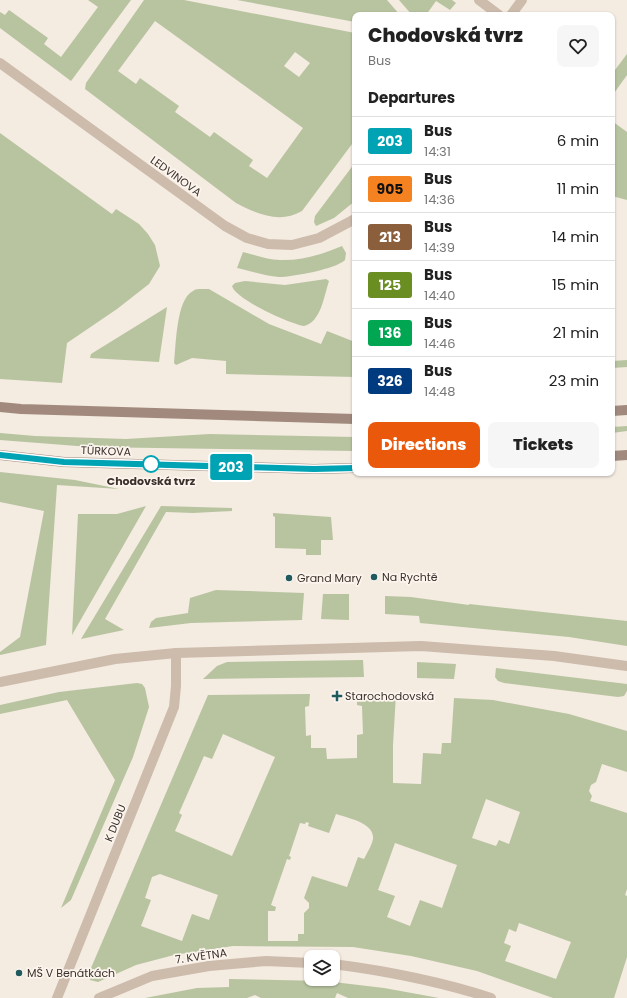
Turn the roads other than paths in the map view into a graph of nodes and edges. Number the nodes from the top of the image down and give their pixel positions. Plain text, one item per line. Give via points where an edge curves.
1 (479, 0) edge
2 (522, 0) edge
3 (495, 12) edge
4 (513, 12) edge
5 (0, 63) edge
6 (352, 221) edge
7 (0, 407) edge
8 (615, 410) edge
9 (627, 410) edge
10 (352, 419) edge
11 (0, 455) edge
12 (627, 455) edge
13 (615, 456) edge
14 (352, 468) edge
15 (176, 653) junction
16 (627, 666) edge
17 (0, 682) edge
18 (304, 962) edge
19 (340, 965) edge
20 (57, 998) edge
21 (99, 998) edge
22 (491, 998) edge

1 - 3 street
2 - 4 street
5 - 6 street, LEDVINOVA via 225,226 247,238 268,244 292,245 320,238
7 - 10 main road via 22,410
8 - 9 main road
11 - 14 main road, TÜRKOVA via 64,462
12 - 13 main road
15 - 16 street via 421,646 554,656
15 - 17 street via 115,659
15 - 20 street, K DUBU via 174,707
18 - 21 street, 7. KVĚTNA via 266,961 209,966 152,976
19 - 22 street via 383,970 461,988

